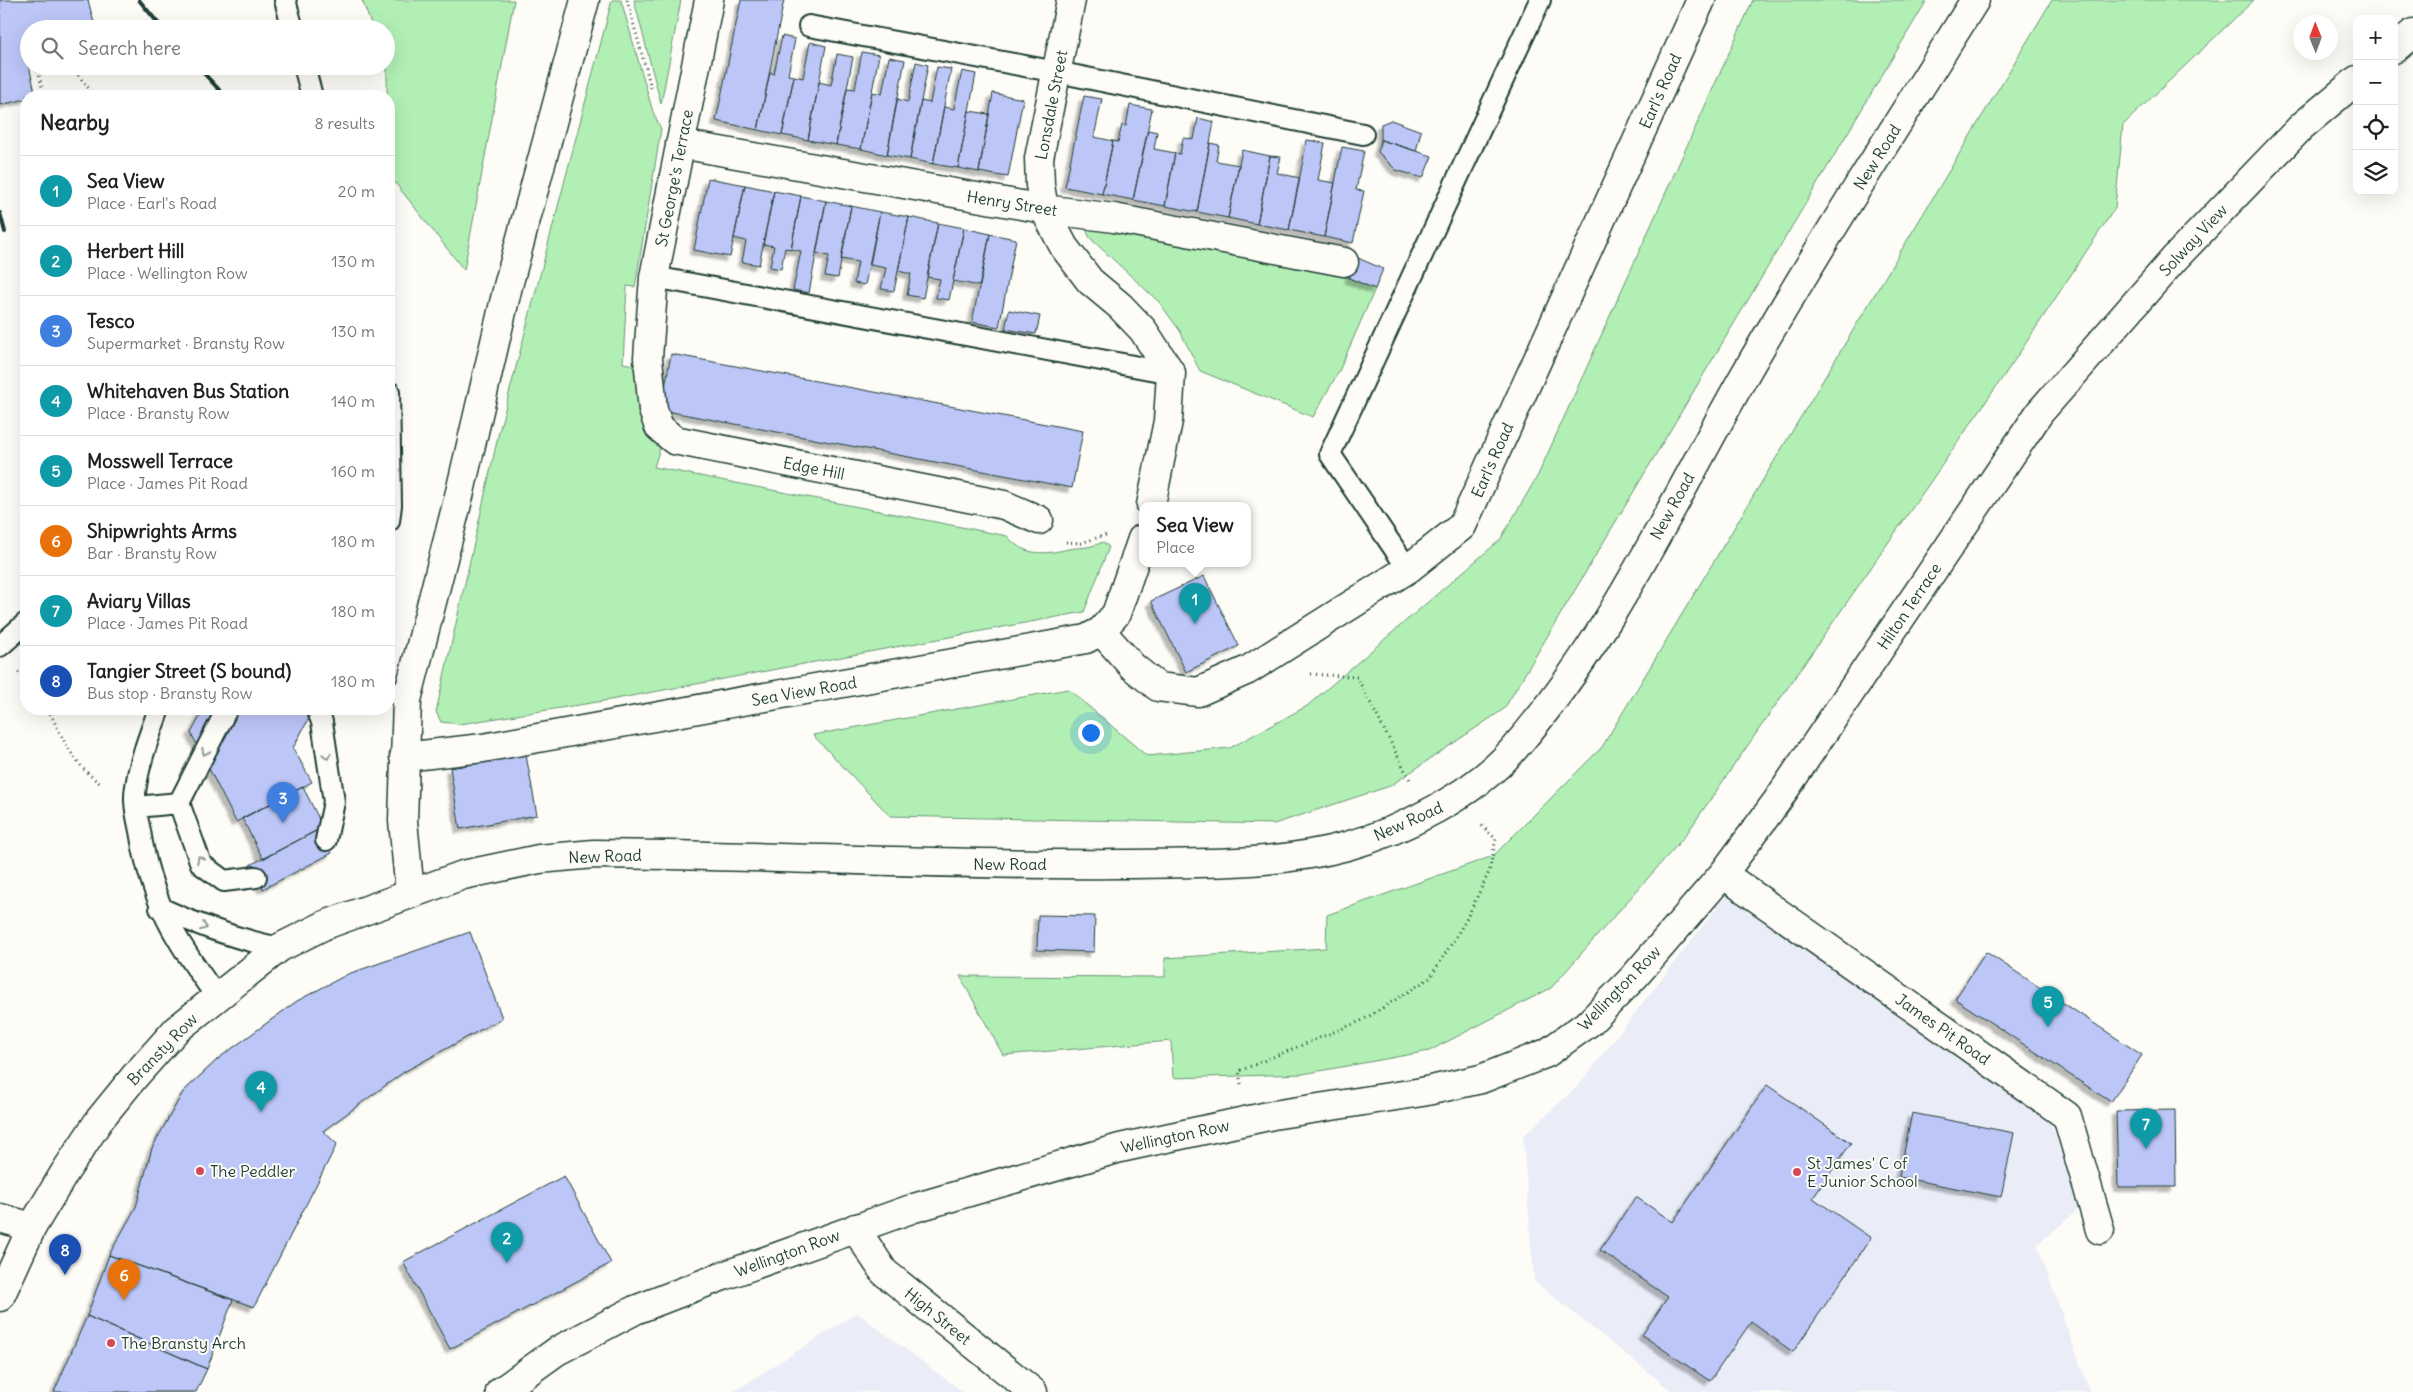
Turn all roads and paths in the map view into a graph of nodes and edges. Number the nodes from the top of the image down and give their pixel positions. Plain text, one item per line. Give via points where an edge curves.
1 (285, 0) edge
2 (585, 0) edge
3 (628, 0) edge
4 (709, 0) edge
5 (1072, 0) edge
6 (1540, 0) edge
7 (1701, 0) edge
8 (1975, 0) edge
9 (291, 20) edge
10 (809, 26) dead end
11 (2413, 33) edge
12 (2398, 46) edge
13 (1057, 72) junction
14 (39, 75) edge
15 (78, 75) edge
16 (306, 75) edge
17 (2353, 83) edge
18 (43, 90) edge
19 (90, 90) edge
20 (310, 90) edge
21 (652, 92) dead end
22 (1363, 134) dead end
23 (680, 144) junction
24 (1044, 209) junction
25 (1344, 262) dead end
26 (654, 277) junction
27 (648, 358) joint
28 (1171, 373) junction
29 (2040, 412) joint
30 (1153, 502) edge
31 (1039, 520) dead end
32 (1106, 535) dead end
33 (1091, 540) dead end
34 (1139, 548) edge
35 (1408, 569) junction
36 (20, 628) edge
37 (1102, 631) junction
38 (0, 646) edge
39 (1307, 674) dead end
40 (398, 695) edge
41 (51, 715) edge
42 (157, 715) edge
43 (224, 715) edge
44 (319, 715) edge
45 (404, 757) junction
46 (135, 797) junction
47 (1452, 801) junction
48 (1777, 801) joint
49 (179, 803) junction
50 (326, 840) dead end
51 (1723, 874) junction
52 (256, 877) dead end
53 (410, 893) junction
54 (160, 908) junction
55 (279, 948) junction
56 (216, 996) junction
57 (1245, 1122) junction
58 (0, 1218) edge
59 (32, 1227) junction
60 (855, 1228) junction
61 (2100, 1230) dead end
62 (0, 1297) edge
63 (500, 1392) edge
64 (1033, 1392) edge

1 - 9 lane
2 - 40 street via 508,286 460,492
3 - 21 path
4 - 23 street, St George's Terrace
5 - 13 street, Lonsdale Street
6 - 35 lane via 1330,454
7 - 35 street, Earl's Road via 1462,526
8 - 47 street, New Road via 1802,278 1604,628 1559,692 1509,754
10 - 13 lane
11 - 12 street
13 - 22 lane
13 - 24 street, Lonsdale Street via 1039,158
14 - 18 path
15 - 19 path
16 - 20 lane
17 - 29 street, Solway View via 2302,126 2175,258
23 - 24 street, Henry Street
23 - 26 street, St George's Terrace
24 - 25 street, Henry Street via 1114,218
24 - 28 street, Lonsdale Street via 1064,247 1090,281 1143,330
26 - 27 street, St George's Terrace
26 - 28 lane
27 - 31 street, Edge Hill via 653,410 660,427 674,440 1004,505
28 - 30 street via 1168,421
29 - 48 street, Hilton Terrace
32 - 33 path
34 - 37 street via 1116,614
35 - 37 street, Earl's Road via 1248,670 1198,692 1158,687 1134,667
36 - 38 lane
37 - 45 street, Sea View Road via 1068,643 483,748
39 - 47 path via 1357,677 1414,789
40 - 45 street
41 - 46 path via 70,753 85,773 103,786
42 - 46 lane via 146,744
43 -> 49 lane
44 -> 50 lane via 334,802
45 - 53 street via 403,821
46 - 49 lane
46 - 54 lane via 145,866
47 - 53 street, New Road via 1405,825 1347,846 1255,862 1005,865 594,854 539,860 463,875
47 - 57 path via 1496,839 1489,872 1465,922 1430,978 1363,1020 1239,1071
48 - 51 street, Wellington Row
52 -> 49 lane via 224,881 201,864
51 - 57 street, Wellington Row via 1590,1022 1547,1053 1471,1081
51 - 61 street, James Pit Road via 2067,1116
53 - 55 street, Bransty Row via 325,925
54 -> 55 lane via 212,930
54 - 56 lane via 184,953
55 - 56 street, Bransty Row
56 - 59 street, Bransty Row via 176,1030 134,1076 91,1132
57 - 60 street, Wellington Row via 1120,1148
58 - 59 street
59 - 62 street, Bransty Row
60 - 63 street, Wellington Row via 635,1310 557,1351
60 - 64 street, High Street via 884,1272

